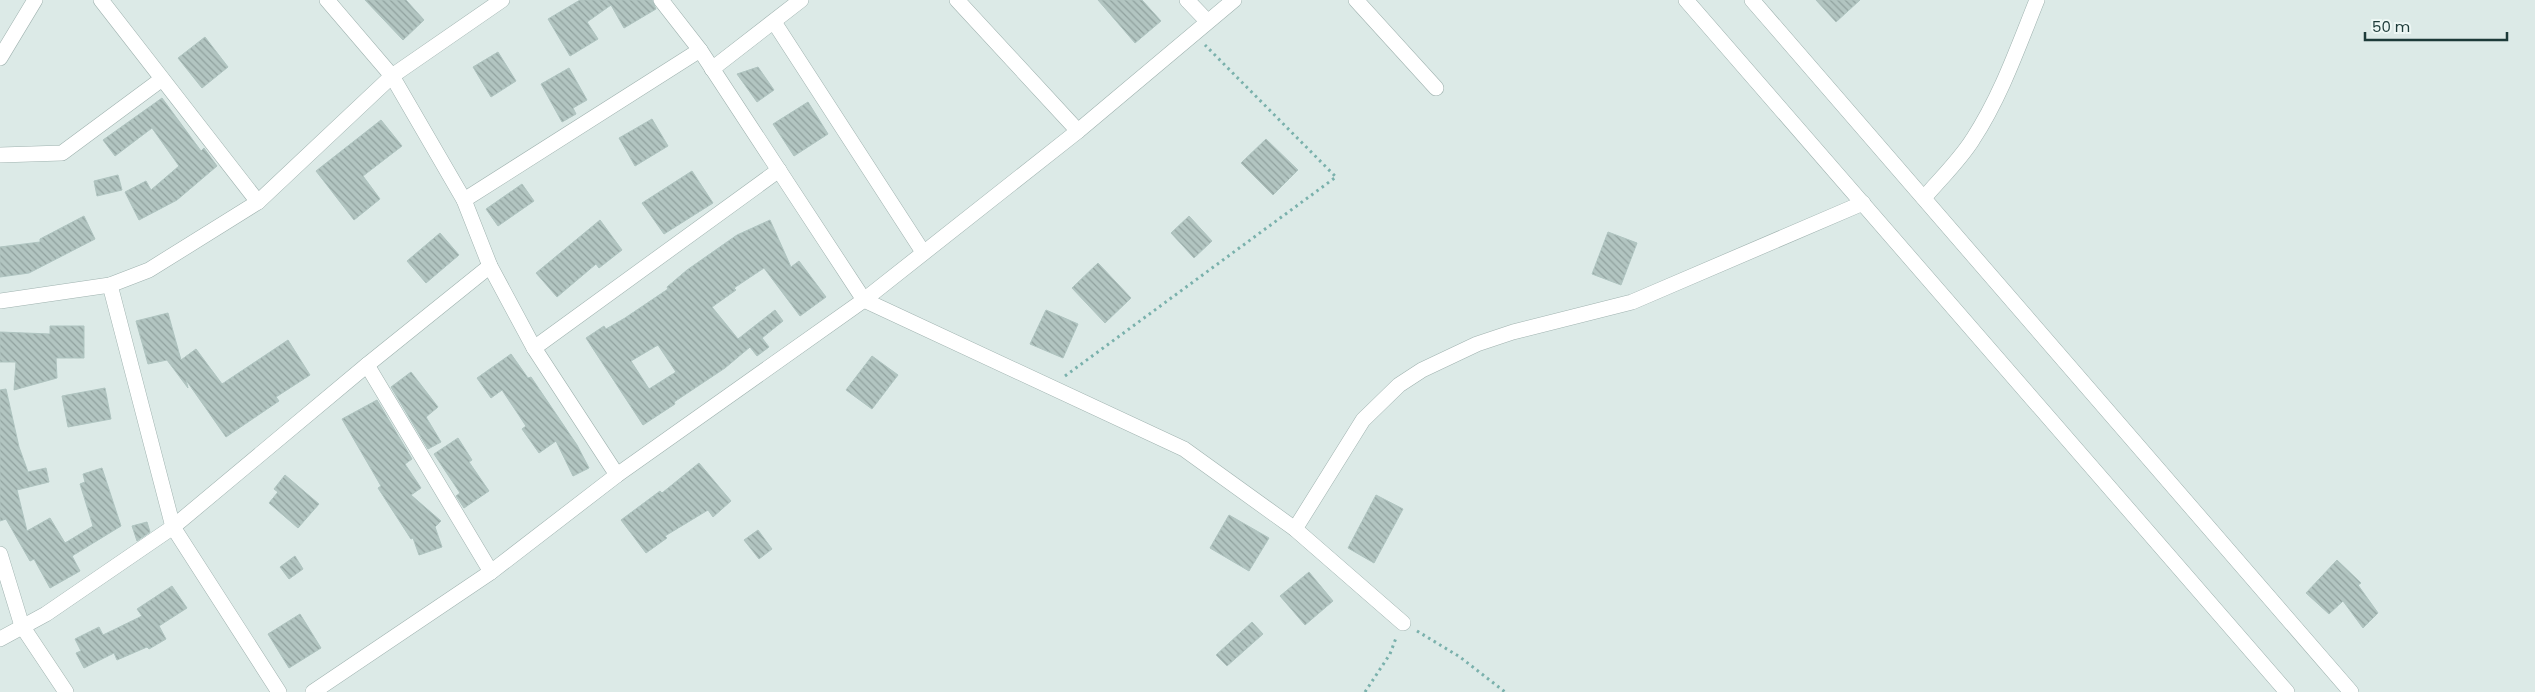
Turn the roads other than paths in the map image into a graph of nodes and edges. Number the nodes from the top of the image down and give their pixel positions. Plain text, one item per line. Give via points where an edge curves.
1 (36, 0) edge
2 (101, 0) edge
3 (327, 0) edge
4 (502, 0) edge
5 (661, 0) edge
6 (801, 0) edge
7 (958, 0) edge
8 (1187, 0) edge
9 (1234, 0) edge
10 (1356, 0) edge
11 (1686, 0) edge
12 (1752, 0) edge
13 (2037, 0) edge
14 (774, 22) junction
15 (1207, 22) junction
16 (700, 50) junction
17 (0, 58) edge
18 (712, 69) junction
19 (392, 76) junction
20 (162, 79) junction
21 (1436, 88) dead end
22 (1078, 131) junction
23 (0, 155) edge
24 (779, 170) junction
25 (1924, 198) junction
26 (464, 200) junction
27 (258, 202) junction
28 (1864, 203) junction
29 (923, 252) junction
30 (490, 266) junction
31 (110, 285) junction
32 (864, 300) junction
33 (0, 301) edge
34 (534, 348) junction
35 (367, 365) junction
36 (617, 475) junction
37 (174, 527) junction
38 (1295, 529) junction
39 (0, 554) edge
40 (491, 572) junction
41 (1403, 623) road end
42 (22, 626) junction
43 (0, 639) edge
44 (66, 692) edge
45 (280, 692) edge
46 (313, 692) edge
47 (2287, 692) edge
48 (2351, 692) edge

1 - 17 street
2 - 20 street
3 - 19 street
4 - 19 street
5 - 16 street
6 - 14 street
7 - 22 street
8 - 15 street
9 - 15 street
10 - 21 street
11 - 28 street
12 - 25 street
13 - 25 street via 1990,112 1972,141
14 - 18 street
14 - 29 street
15 - 22 street
16 - 18 street
16 - 26 street
18 - 24 street
19 - 26 street
19 - 27 street
20 - 23 street via 62,153
20 - 27 street
22 - 29 street
24 - 32 street
24 - 34 street
25 - 48 street
26 - 30 street
27 - 31 street via 149,270
28 - 38 street via 1632,302 1513,332 1477,344 1422,370 1399,385 1363,420
28 - 47 street
29 - 32 street
30 - 34 street
30 - 35 street
31 - 33 street
31 - 37 street
32 - 36 street
32 - 38 street via 1184,449
34 - 36 street
35 - 37 street
35 - 40 street
36 - 40 street
37 - 42 street via 46,614
37 - 45 street
38 - 41 street
39 - 42 street
40 - 46 street
42 - 43 street
42 - 44 street

